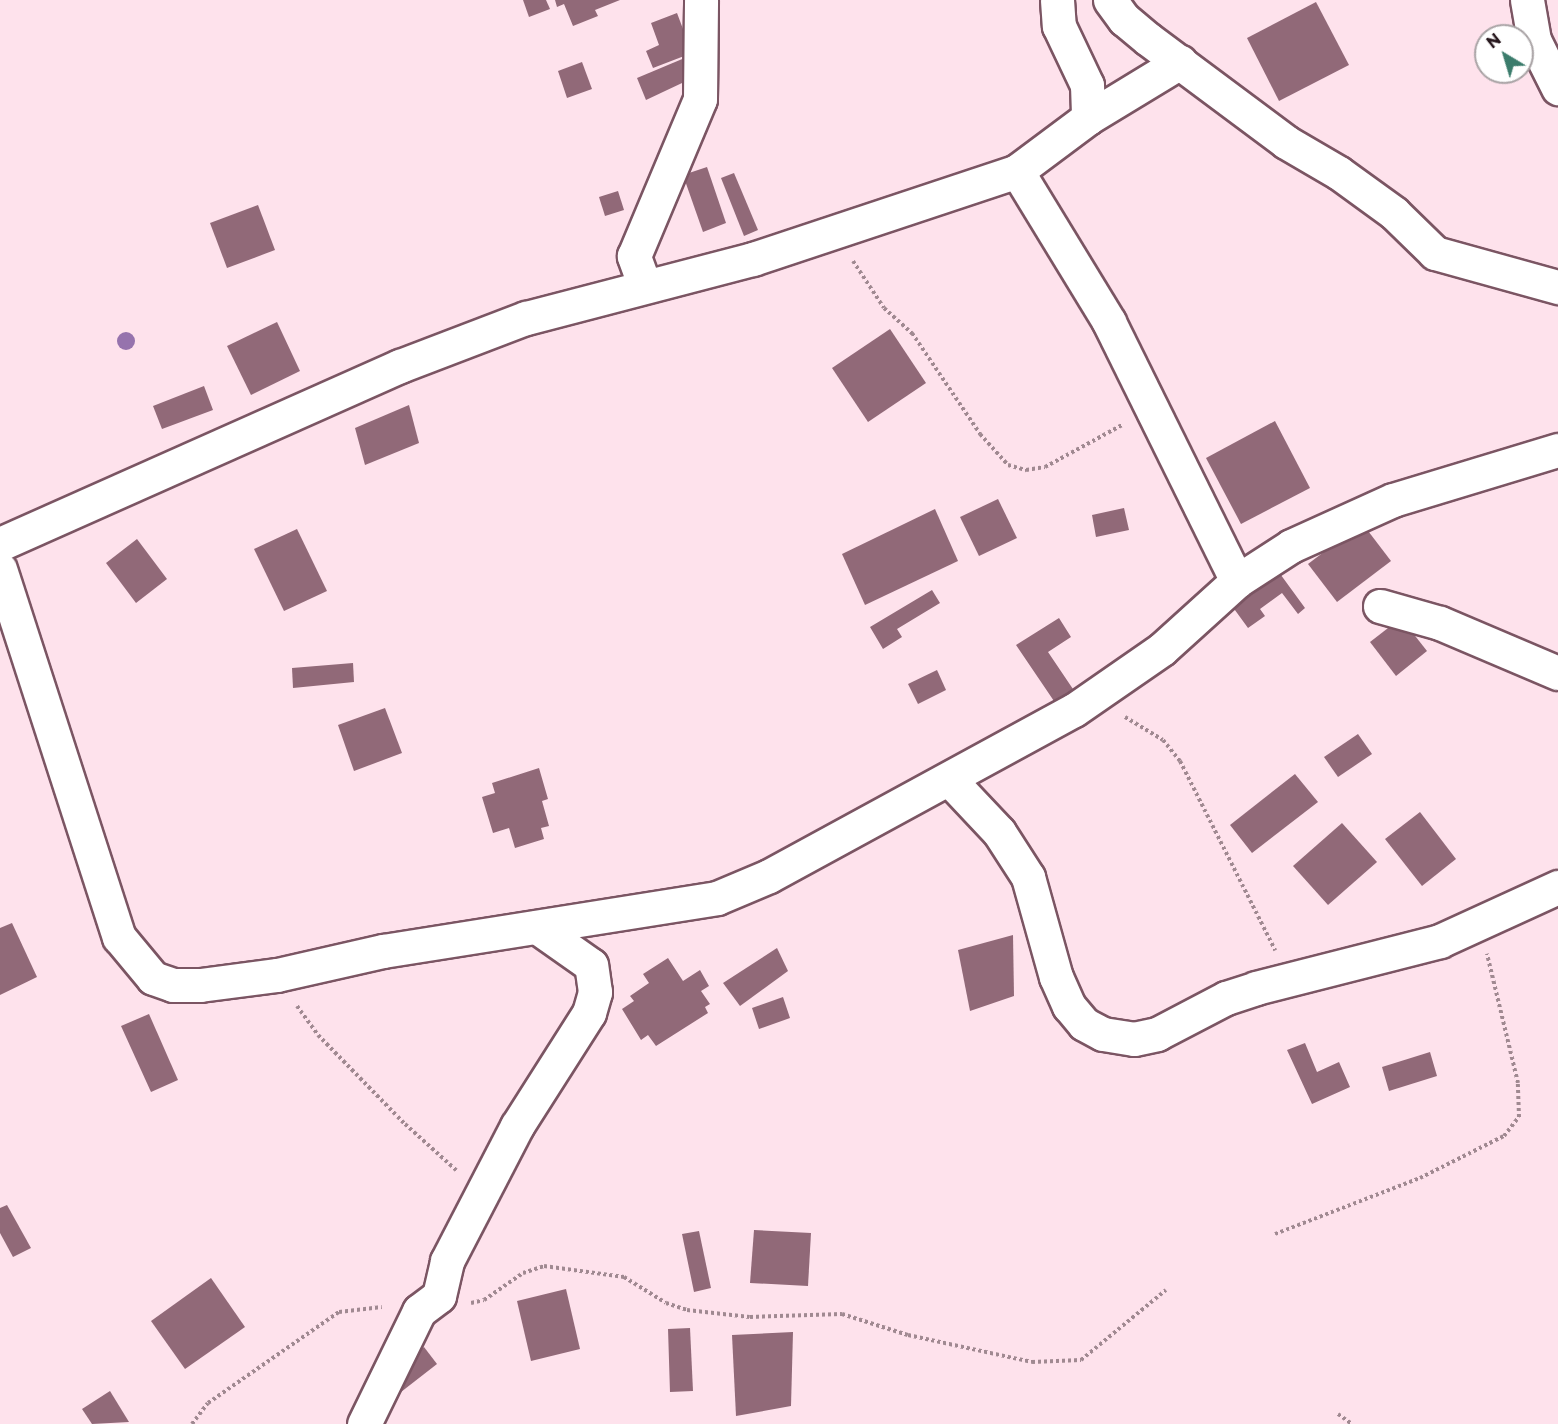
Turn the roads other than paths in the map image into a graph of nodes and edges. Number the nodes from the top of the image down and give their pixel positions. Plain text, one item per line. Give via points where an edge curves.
1 (701, 0) edge
2 (1057, 0) edge
3 (1110, 0) edge
4 (1527, 0) edge
5 (1180, 62) junction
6 (1558, 88) edge
7 (1088, 118) junction
8 (1017, 171) junction
9 (644, 284) junction
10 (1558, 287) edge
11 (1558, 450) edge
12 (0, 544) edge
13 (0, 569) edge
14 (1237, 580) junction
15 (1380, 606) dead end
16 (1558, 674) edge
17 (949, 779) junction
18 (1558, 887) edge
19 (537, 927) junction
20 (364, 1424) edge

1 - 9 street via 700,99 634,256
2 - 7 street via 1059,26 1087,85
3 - 5 street via 1124,19
4 - 6 street via 1534,40
5 - 7 street
5 - 10 street via 1286,142 1339,173 1394,213 1435,253
7 - 8 street
8 - 9 street via 753,259
8 - 14 street via 1109,322
9 - 12 street via 526,318 400,366
11 - 14 street via 1350,517 1291,546
13 - 19 street via 119,937 153,978 174,985 277,975 383,951
14 - 17 street via 1162,649 1074,710
15 - 16 street via 1440,623
17 - 18 street via 999,832 1028,877 1056,976 1069,1006 1084,1024 1103,1034 1134,1039 1179,1025 1226,998 1440,941
17 - 19 street via 769,876 717,898
19 - 20 street via 591,965 595,992 584,1022 538,1091

